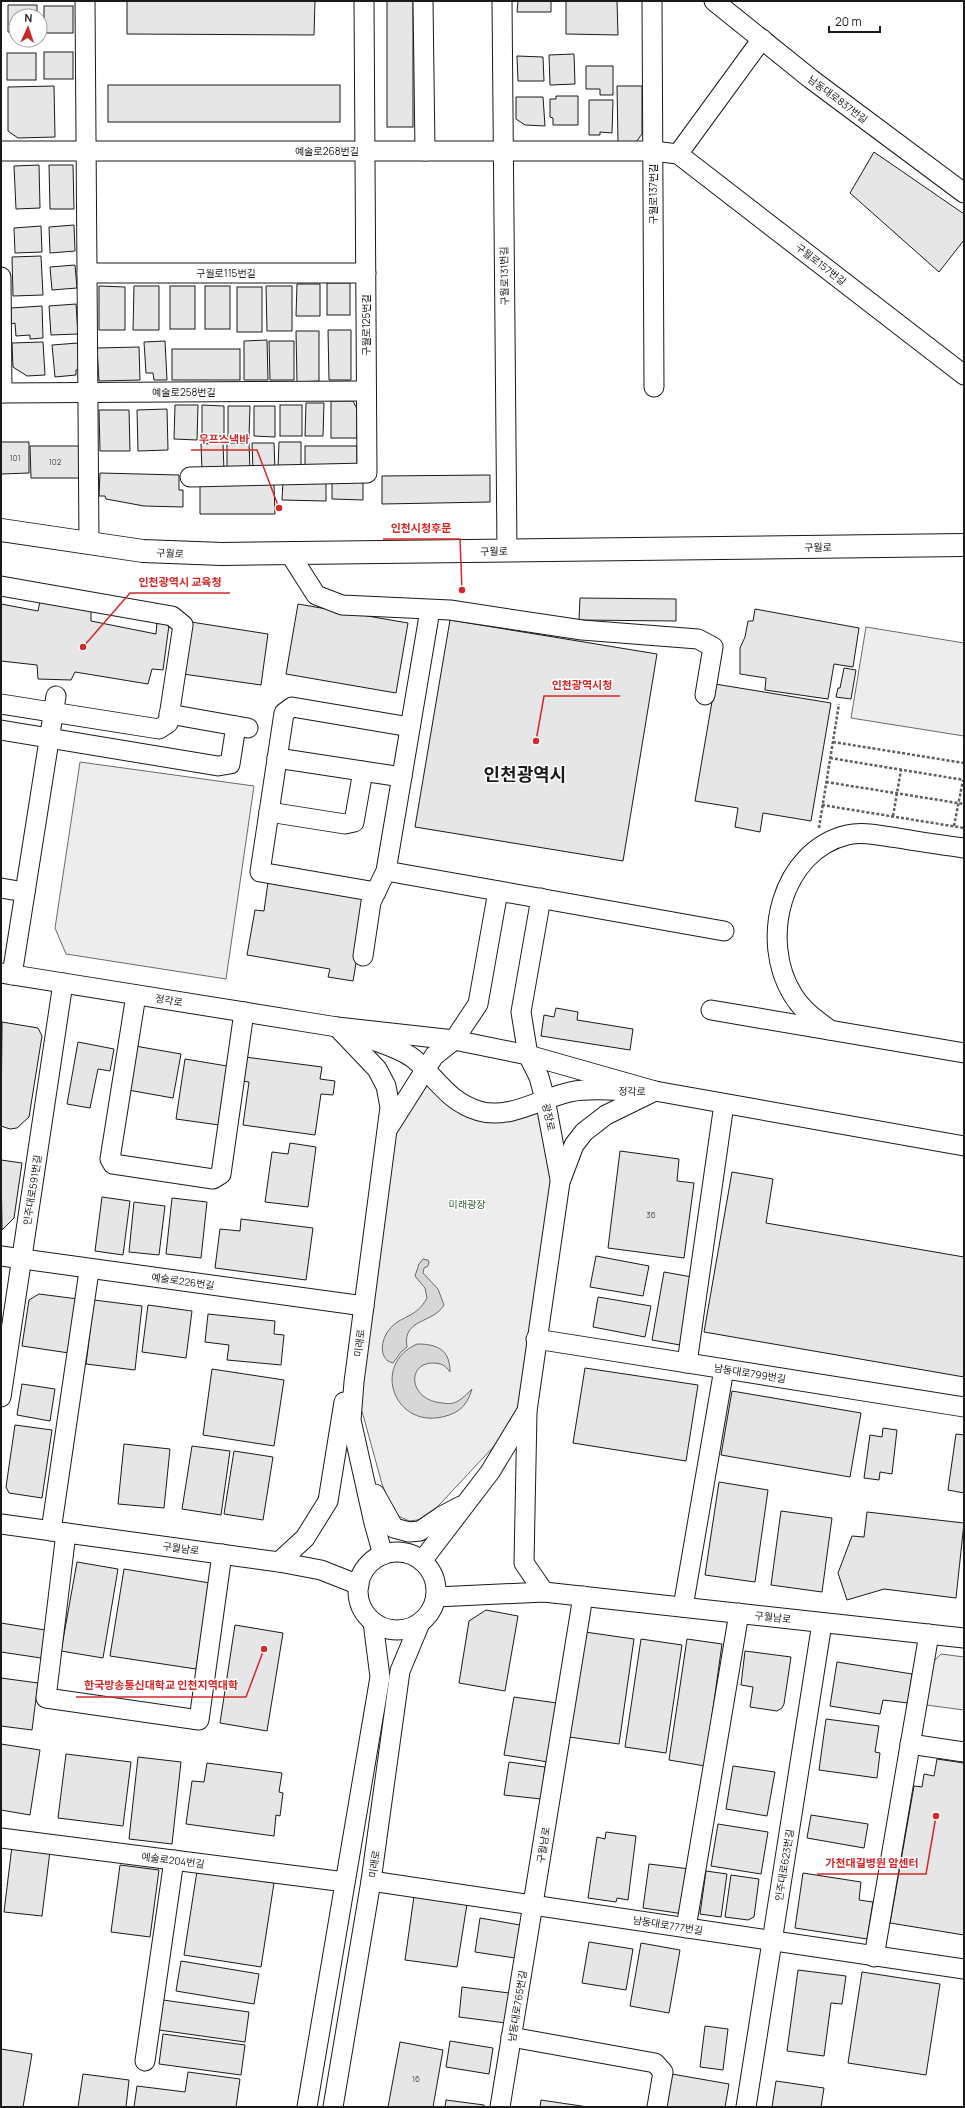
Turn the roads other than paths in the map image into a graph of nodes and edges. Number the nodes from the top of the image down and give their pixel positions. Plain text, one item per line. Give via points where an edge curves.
1 (85, 1) edge
2 (364, 1) edge
3 (423, 1) edge
4 (502, 1) edge
5 (652, 1) edge
6 (714, 1) edge
7 (762, 39) junction
8 (1, 151) edge
9 (86, 151) junction
10 (365, 151) junction
11 (425, 151) junction
12 (653, 151) junction
13 (503, 152) junction
14 (678, 154) junction
15 (964, 193) edge
16 (87, 273) junction
17 (366, 273) junction
18 (1, 278) edge
19 (964, 375) edge
20 (654, 387) dead end
21 (366, 391) junction
22 (2, 393) edge
23 (88, 393) junction
24 (190, 477) dead end
25 (1, 530) edge
26 (89, 544) junction
27 (964, 545) edge
28 (507, 551) junction
29 (290, 554) junction
30 (1, 586) edge
31 (430, 610) junction
32 (705, 695) dead end
33 (1, 704) edge
34 (55, 704) junction
35 (169, 714) junction
36 (410, 727) junction
37 (1, 730) edge
38 (49, 737) junction
39 (277, 758) junction
40 (363, 771) junction
41 (402, 777) junction
42 (269, 812) junction
43 (964, 848) edge
44 (386, 871) junction
45 (1, 888) edge
46 (498, 891) junction
47 (25, 892) junction
48 (376, 892) junction
49 (541, 898) junction
50 (724, 931) dead end
51 (363, 956) dead end
52 (4, 975) edge
53 (63, 983) junction
54 (136, 995) junction
55 (711, 1010) dead end
56 (244, 1012) junction
57 (337, 1026) junction
58 (830, 1030) junction
59 (454, 1040) junction
60 (964, 1053) edge
61 (528, 1055) junction
62 (425, 1069) junction
63 (655, 1092) junction
64 (545, 1099) junction
65 (724, 1104) junction
66 (387, 1130) junction
67 (964, 1146) edge
68 (560, 1182) junction
69 (1, 1256) edge
70 (22, 1259) junction
71 (88, 1278) dead end
72 (364, 1306) junction
73 (536, 1339) junction
74 (686, 1363) junction
75 (724, 1369) junction
76 (354, 1382) junction
77 (1, 1397) edge
78 (964, 1407) edge
79 (527, 1411) junction
80 (365, 1481) junction
81 (466, 1504) junction
82 (1, 1524) edge
83 (58, 1532) junction
84 (222, 1554) junction
85 (383, 1555) junction
86 (422, 1561) junction
87 (279, 1562) junction
88 (359, 1585) junction
89 (544, 1592) junction
90 (583, 1596) junction
91 (436, 1597) junction
92 (683, 1607) junction
93 (739, 1613) junction
94 (373, 1622) junction
95 (420, 1623) junction
96 (822, 1623) junction
97 (929, 1634) junction
98 (964, 1638) edge
99 (910, 1744) junction
100 (964, 1752) edge
101 (1, 1838) edge
102 (174, 1860) junction
103 (372, 1881) junction
104 (345, 1882) junction
105 (533, 1904) junction
106 (686, 1928) junction
107 (772, 1941) junction
108 (874, 1957) junction
109 (964, 1969) edge
110 (512, 2037) junction
111 (145, 2061) dead end
112 (307, 2107) edge
113 (333, 2107) edge
114 (500, 2107) edge
115 (657, 2107) edge
116 (746, 2107) edge

1 - 9 street
2 - 10 street, 구월로125번길
3 - 11 street
4 - 13 street, 구월로131번길
5 - 12 street, 구월로137번길
6 - 7 street, 남동대로837번길
7 - 14 street
7 - 15 street, 남동대로837번길
8 - 9 street, 예술로268번길
9 - 10 street, 예술로268번길
9 - 16 street
10 - 11 street, 예술로268번길
10 - 17 street, 구월로125번길
11 - 13 street, 예술로268번길
12 - 13 street, 예술로268번길
12 - 14 street
12 - 20 street, 구월로137번길
13 - 28 street, 구월로131번길
14 - 19 street, 구월로157번길
16 - 17 street, 구월로115번길
16 - 23 street
17 - 21 street, 구월로125번길
18 - 22 street, 예술로258번길
21 - 23 street, 예술로258번길
21 - 24 street, 구월로125번길 via 367,473
22 - 23 street, 예술로258번길
23 - 26 street
25 - 26 main road, 구월로
26 - 29 main road, 구월로 via 182,554
27 - 28 main road, 구월로
28 - 29 main road, 구월로
29 - 31 street via 316,595 342,605
30 - 35 street via 172,616 183,625
31 - 32 street via 489,615 582,630 698,639 713,648
31 - 36 street
33 - 34 street
34 - 35 street via 159,729 168,723
34 - 38 street
35 - 38 street via 242,727 230,764 218,766
36 - 39 street via 292,707 284,713
36 - 41 street
37 - 38 street
38 - 47 street
39 - 40 street
39 - 42 street
40 - 41 street
40 - 42 street via 354,822 345,824
41 - 44 street
42 - 48 street via 260,872
43 - 58 street via 861,833 828,842 815,850 796,869 784,893 778,923 778,952 783,974 792,994 806,1013
44 - 46 street
44 - 48 street
45 - 47 street
46 - 49 street
46 - 59 street via 478,1004
47 - 52 street
48 - 51 street via 371,902
49 - 50 street
49 - 61 street, 광장로 via 521,1012
52 - 53 street, 정각로
53 - 54 street, 정각로
53 - 70 street, 인주대로591번길
54 - 56 street, 정각로
54 - 56 street via 110,1159 113,1164 213,1179 221,1174
55 - 58 street
56 - 57 street, 정각로
57 - 59 street, 정각로
57 - 62 street, 정각로 via 392,1048 412,1058
57 - 66 street, 미래로 via 377,1069 386,1086 390,1107
58 - 60 street
59 - 61 street, 정각로
59 - 62 street via 434,1056
61 - 63 street, 정각로
61 - 64 street, 광장로 via 539,1077
62 - 64 street, 정각로 via 442,1090 458,1102 480,1111 501,1113
62 - 66 street
63 - 64 street, 정각로 via 600,1090 571,1092
63 - 65 street
63 - 68 street via 606,1115 584,1132 574,1145
64 - 68 street, 광장로
65 - 67 street
65 - 74 street
66 - 72 street, 미래로
68 - 73 street
69 - 70 street, 예술로226번길
70 - 72 street, 예술로226번길
70 - 77 street, 인주대로591번길
71 - 83 street
72 - 76 street, 미래로
73 - 74 street, 남동대로799번길
73 - 79 street
74 - 75 street, 남동대로799번길
75 - 78 street, 남동대로799번길
75 - 92 street
76 - 80 street, 미래로 via 351,1420
76 - 87 street via 344,1398 328,1501 306,1538
79 - 81 street via 490,1472
79 - 89 street via 524,1563
80 - 81 street via 394,1528 409,1532 420,1531
80 - 85 street, 미래로
81 - 86 street
82 - 83 street, 구월남로
83 - 84 street, 구월남로
83 - 84 street via 46,1698 199,1720
84 - 87 street, 구월남로
85 - 86 street via 404,1553
85 - 88 street via 367,1567
86 - 91 street via 434,1577
87 - 88 street, 구월남로 via 321,1570
88 - 94 street via 361,1605
89 - 90 street, 구월남로
89 - 91 street, 구월남로
90 - 92 street, 구월남로
90 - 105 street, 구월남로
91 - 95 street via 433,1607
92 - 93 street, 구월남로
93 - 96 street, 구월남로
93 - 106 street
94 - 95 street via 391,1630 402,1630
94 - 104 street via 380,1677
95 - 103 street, 미래로 via 400,1671
96 - 97 street, 구월남로
96 - 107 street, 인주대로623번길
97 - 98 street, 구월남로
97 - 99 street
99 - 100 street
99 - 108 street
101 - 102 street, 예술로204번길
102 - 104 street, 예술로204번길
102 - 111 street
103 - 105 street, 남동대로777번길
103 - 113 street, 미래로
104 - 112 street
105 - 106 street, 남동대로777번길
105 - 110 street, 남동대로765번길
106 - 107 street, 남동대로777번길
107 - 108 street, 남동대로777번길
107 - 116 street, 인주대로623번길
108 - 109 street, 남동대로777번길
110 - 114 street, 남동대로765번길
110 - 115 street via 655,2063 664,2072

